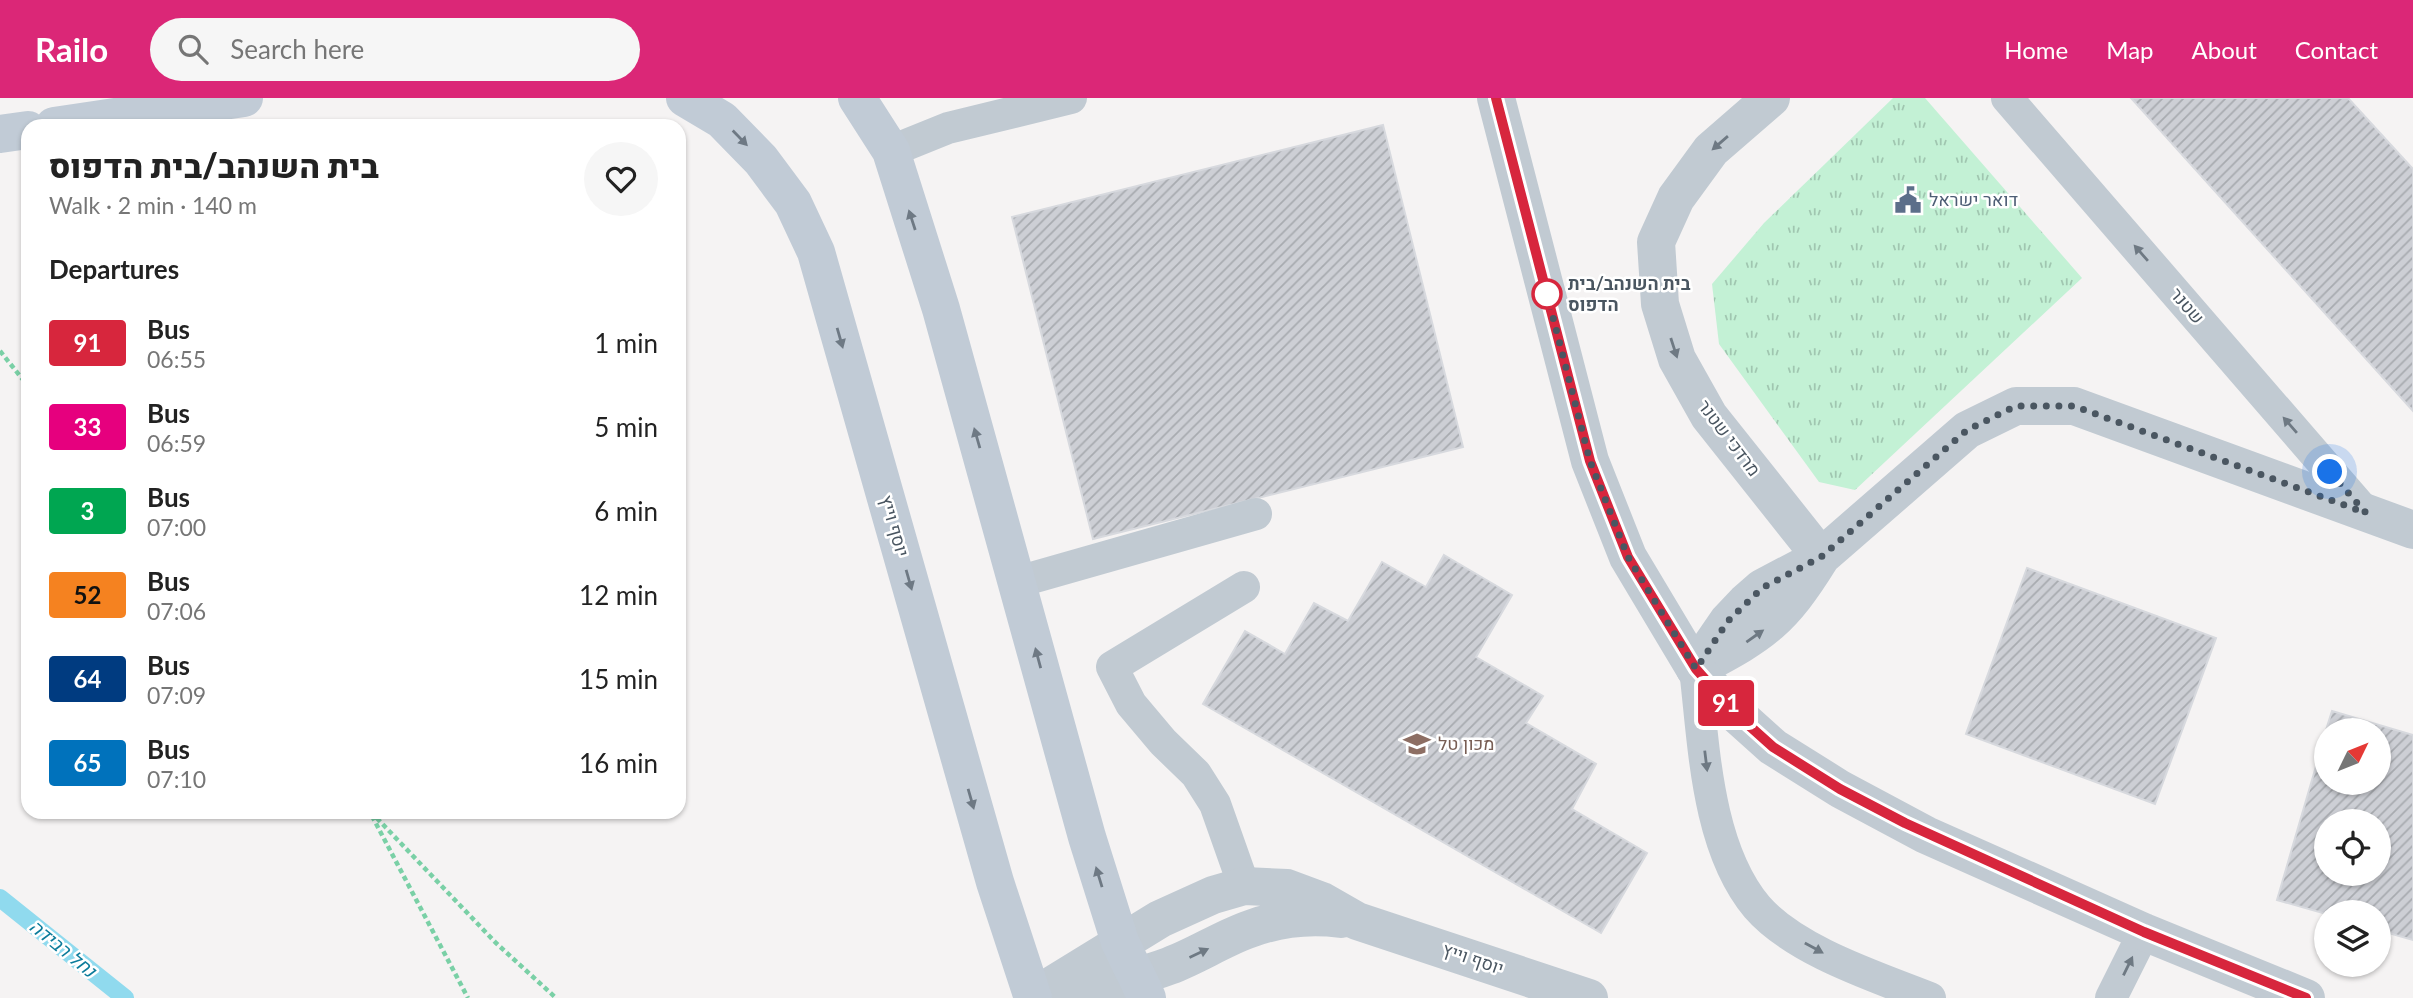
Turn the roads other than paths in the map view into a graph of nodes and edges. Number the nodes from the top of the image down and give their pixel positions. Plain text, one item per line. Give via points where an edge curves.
1 (244, 98) edge
2 (685, 98) edge
3 (857, 98) edge
4 (1071, 98) edge
5 (1496, 98) edge
6 (1771, 98) edge
7 (2007, 98) edge
8 (102, 119) edge
9 (891, 151) junction
10 (2366, 513) junction
11 (1256, 514) dead end
12 (2413, 530) edge
13 (1821, 557) junction
14 (1017, 582) junction
15 (1244, 587) dead end
16 (1696, 669) junction
17 (1244, 886) junction
18 (1357, 921) junction
19 (2144, 932) junction
20 (1120, 942) junction
21 (1141, 988) edge
22 (1033, 997) edge
23 (1588, 998) edge
24 (1930, 998) edge
25 (2111, 998) edge
26 (2306, 998) edge

1 - 8 main road
2 -> 22 main road, יוסף וייץ via 722,120 761,160 793,203 816,252 995,882
3 - 9 main road
4 - 9 lane via 948,128
5 - 16 street via 1590,461 1628,557
6 -> 13 street, מרדכי שטנר via 1711,150 1676,198 1656,242 1660,304 1678,359 1709,416
10 -> 7 lane, שטנר
14 -> 9 main road via 941,309
10 - 12 street, שטנר
10 - 13 street, שטנר via 2074,406 2016,406 1967,430
11 - 14 lane
13 - 16 street via 1762,588 1746,602
20 -> 14 main road
15 - 17 lane via 1112,667 1131,704 1196,774 1215,804
16 - 19 street via 1773,747 1840,789 1926,835
16 -> 24 lane via 1710,792 1728,855 1758,908 1780,927 1843,964
17 - 18 street, יוסף וייץ via 1287,888
17 - 20 street, יוסף וייץ via 1213,895
21 -> 18 street, יוסף וייץ via 1247,930 1283,919 1317,916
18 - 23 street, יוסף וייץ
25 -> 19 lane
19 - 26 street
20 - 21 main road
20 - 22 street, יוסף וייץ
21 - 22 street, יוסף וייץ

